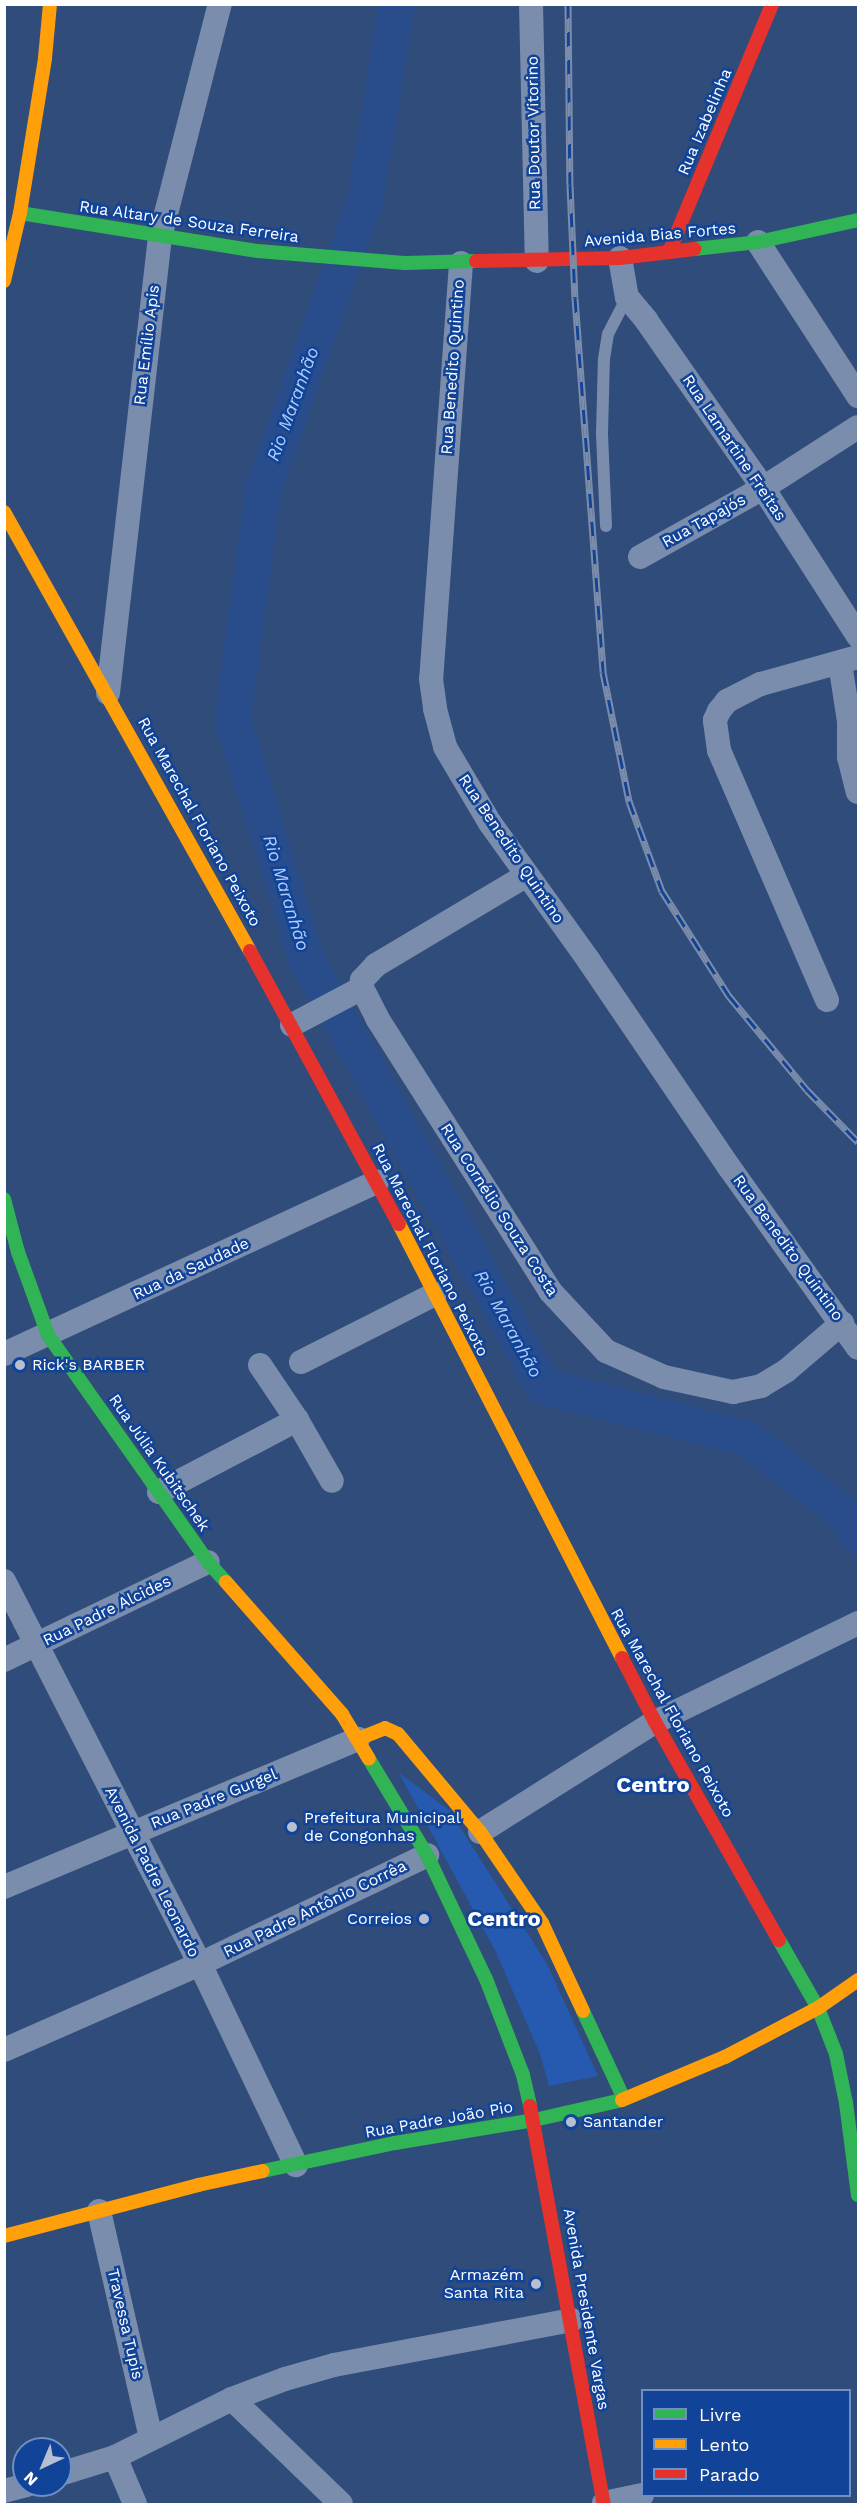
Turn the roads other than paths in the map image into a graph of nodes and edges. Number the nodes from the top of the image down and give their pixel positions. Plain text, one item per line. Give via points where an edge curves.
1 (50, 4) edge
2 (220, 4) edge
3 (531, 4) edge
4 (772, 4) edge
5 (20, 213) junction
6 (858, 220) edge
7 (160, 237) junction
8 (758, 242) junction
9 (669, 252) junction
10 (620, 258) junction
11 (537, 261) junction
12 (461, 263) junction
13 (4, 281) edge
14 (627, 297) junction
15 (852, 368) edge
16 (858, 396) edge
17 (858, 427) edge
18 (762, 488) junction
19 (4, 512) edge
20 (606, 526) dead end
21 (640, 557) dead end
22 (858, 636) edge
23 (849, 660) edge
24 (108, 693) junction
25 (858, 792) edge
26 (527, 875) junction
27 (362, 988) junction
28 (827, 1000) dead end
29 (300, 1020) junction
30 (377, 1182) junction
31 (5, 1203) edge
32 (435, 1294) junction
33 (842, 1323) junction
34 (48, 1335) junction
35 (858, 1348) edge
36 (4, 1354) edge
37 (301, 1362) dead end
38 (260, 1365) dead end
39 (297, 1420) junction
40 (332, 1481) dead end
41 (159, 1492) junction
42 (208, 1562) junction
43 (4, 1581) edge
44 (858, 1623) edge
45 (36, 1645) junction
46 (4, 1660) edge
47 (655, 1722) junction
48 (358, 1739) junction
49 (480, 1832) junction
50 (131, 1833) junction
51 (427, 1855) junction
52 (4, 1887) edge
53 (200, 1964) junction
54 (858, 1980) edge
55 (818, 2008) junction
56 (4, 2050) edge
57 (624, 2099) junction
58 (534, 2120) junction
59 (296, 2165) junction
60 (858, 2195) edge
61 (99, 2211) junction
62 (4, 2236) edge
63 (572, 2320) junction
64 (232, 2399) junction
65 (151, 2438) junction
66 (115, 2457) junction
67 (72, 2470) edge
68 (641, 2495) edge
69 (604, 2504) edge
70 (135, 2505) edge
71 (341, 2505) edge

1 - 5 main road
2 - 7 street, Rua Emílio Apis
3 - 11 street, Rua Doutor Vitorino
4 - 9 main road, Rua Izabelinha
5 - 7 main road, Rua Altary de Souza Ferreira
5 - 13 main road
6 - 8 main road, Avenida Bias Fortes
7 - 12 main road, Rua Altary de Souza Ferreira via 258,251 405,264
7 - 24 street, Rua Emílio Apis
8 - 9 main road, Avenida Bias Fortes
8 - 15 street
9 - 10 main road, Avenida Bias Fortes
10 - 11 main road, Avenida Bias Fortes
10 - 14 street, Rua Lamartine Freitas
11 - 12 main road, Avenida Bias Fortes
12 - 26 street, Rua Benedito Quintino via 432,689 445,747 490,823
14 - 18 street, Rua Lamartine Freitas
14 - 20 lane via 608,334 604,359
15 - 16 street
17 - 18 street, Rua Tapajós
18 - 21 street, Rua Tapajós
18 - 22 street, Rua Lamartine Freitas
19 - 24 main road, Rua Marechal Floriano Peixoto
23 - 25 street via 849,757
23 - 28 street via 761,684 735,696 719,711 715,731 719,750
24 - 29 main road, Rua Marechal Floriano Peixoto
26 - 27 street via 376,965 362,980
26 - 33 street, Rua Benedito Quintino
27 - 29 street
27 - 33 street, Rua Cornélio Souza Costa via 377,1018 550,1292 606,1351 664,1377 733,1392 761,1386 786,1371
29 - 30 main road, Rua Marechal Floriano Peixoto
30 - 32 main road, Rua Marechal Floriano Peixoto
30 - 34 street, Rua da Saudade
31 - 34 main road, Rua Júlia Kubitschek
32 - 37 street
32 - 47 main road, Rua Marechal Floriano Peixoto
33 - 35 street, Rua Benedito Quintino
34 - 36 street, Rua da Saudade
34 - 41 main road, Rua Júlia Kubitschek
38 - 39 street
39 - 40 street
39 - 41 street
41 - 42 main road, Rua Júlia Kubitschek
42 - 45 street, Rua Padre Alcides
42 - 48 main road, Rua Júlia Kubitschek via 342,1714
43 - 45 street, Avenida Padre Leonardo
44 - 47 street
45 - 46 street, Rua Padre Alcides
45 - 50 street, Avenida Padre Leonardo
47 - 49 street
47 - 55 main road, Rua Marechal Floriano Peixoto
48 - 49 main road via 385,1728 398,1734
48 - 50 street, Rua Padre Gurgel
48 - 51 main road, Rua Júlia Kubitschek
49 - 57 main road via 542,1923
50 - 52 street, Rua Padre Gurgel
50 - 53 street, Avenida Padre Leonardo
51 - 53 street, Rua Padre Antônio Corrêa
51 - 58 main road, Avenida Presidente Vargas via 486,1979 523,2075
53 - 56 street, Rua Padre Antônio Corrêa
53 - 59 street, Avenida Padre Leonardo
54 - 55 main road, Rua Padre João Pio
55 - 57 main road, Rua Padre João Pio via 725,2057
55 - 60 main road, Rua Marechal Floriano Peixoto via 838,2064
57 - 58 main road, Rua Padre João Pio
58 - 59 main road, Rua Padre João Pio via 395,2143
58 - 63 main road, Avenida Presidente Vargas
59 - 61 main road, Rua Padre João Pio
61 - 62 main road, Rua Padre João Pio
61 - 65 street, Travessa Tupis
63 - 64 street via 334,2365
63 - 69 main road, Avenida Presidente Vargas
64 - 65 street
64 - 71 street
65 - 66 street
66 - 67 street
66 - 70 street
68 - 69 street

